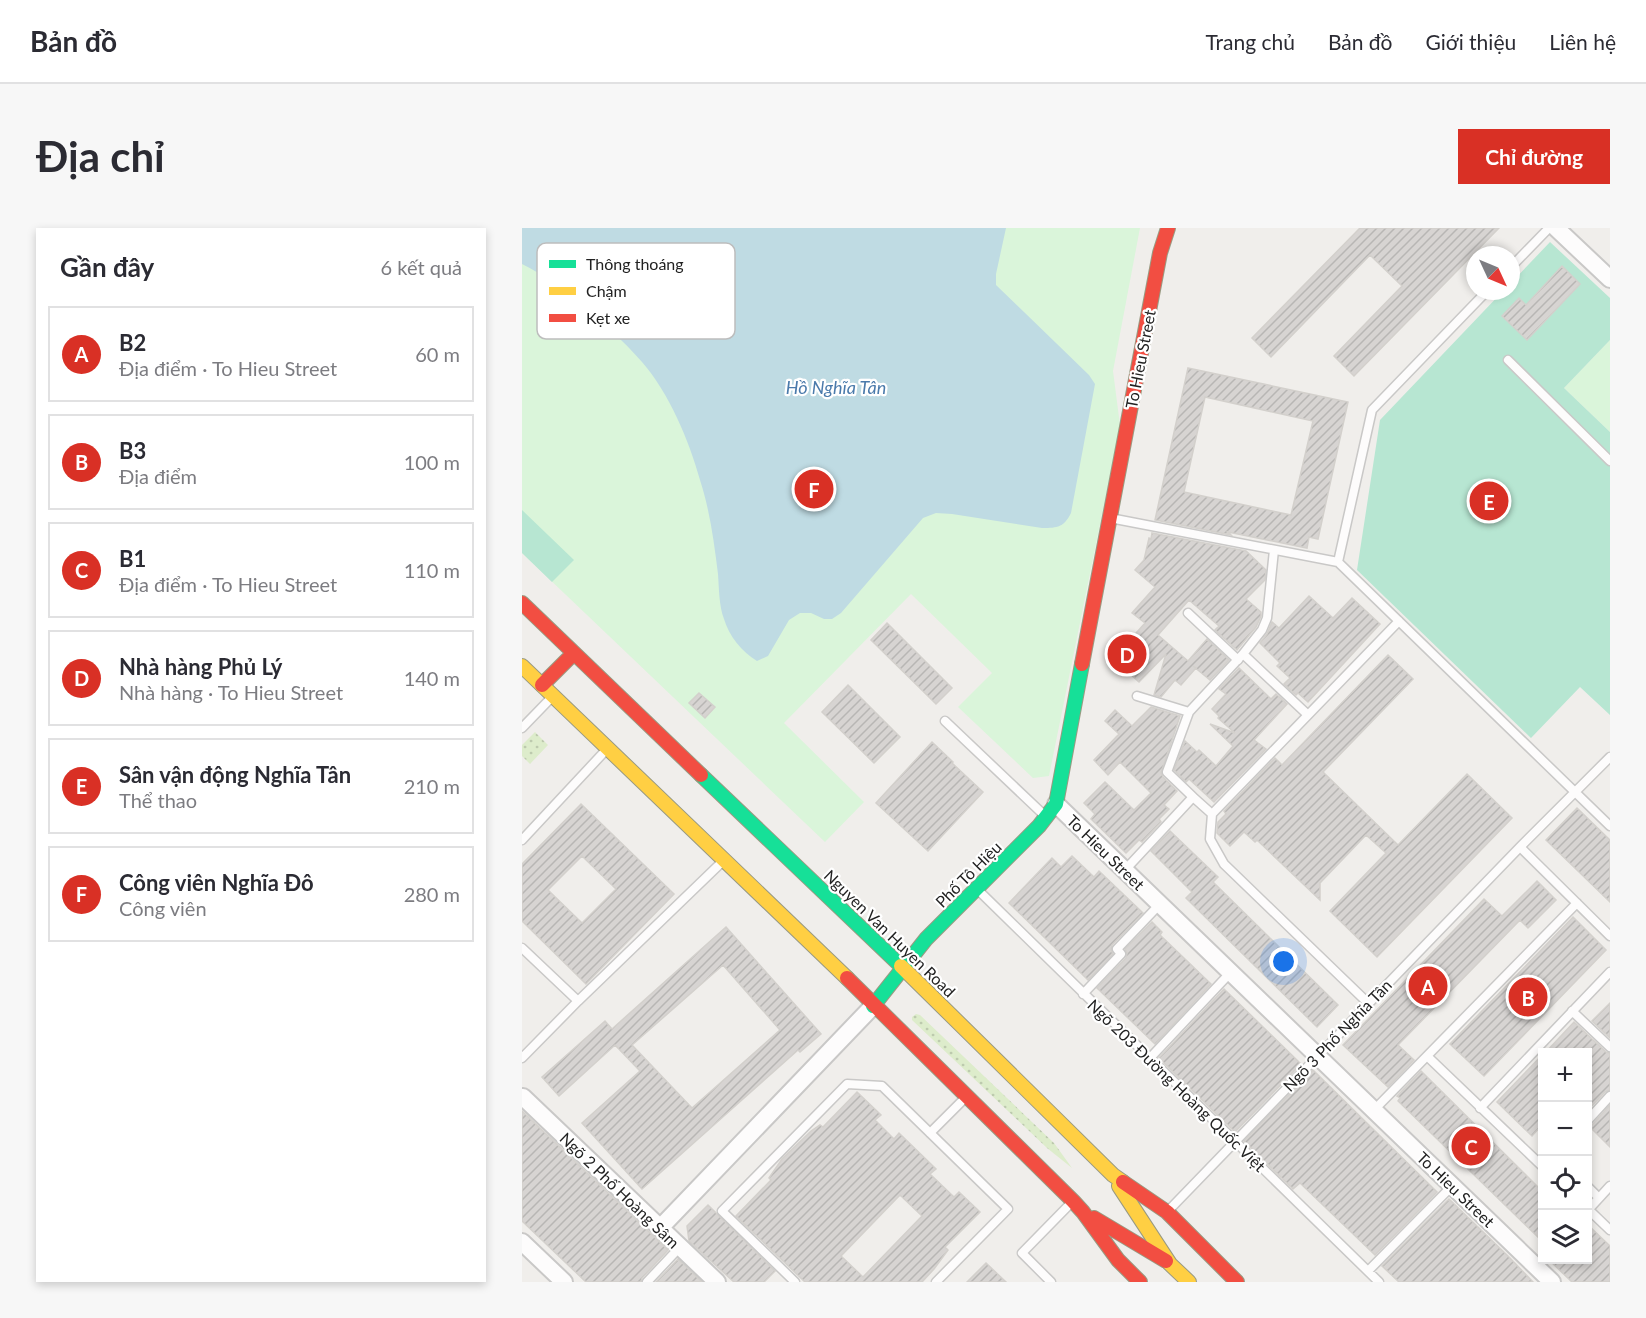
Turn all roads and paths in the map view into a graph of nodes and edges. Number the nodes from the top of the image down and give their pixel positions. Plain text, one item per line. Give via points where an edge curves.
1 (1168, 228) edge
2 (1549, 228) edge
3 (1556, 228) edge
4 (1520, 258) edge
5 (1610, 279) edge
6 (1478, 300) edge
7 (1508, 360) dead end
8 (1610, 461) edge
9 (1110, 518) junction
10 (1274, 550) junction
11 (1338, 562) junction
12 (522, 603) edge
13 (1188, 613) dead end
14 (1399, 621) junction
15 (574, 653) junction
16 (1241, 657) junction
17 (522, 666) edge
18 (542, 685) junction
19 (553, 695) junction
20 (1137, 696) dead end
21 (1189, 712) junction
22 (1308, 715) junction
23 (945, 721) dead end
24 (522, 728) edge
25 (609, 748) junction
26 (1610, 757) edge
27 (1575, 793) junction
28 (1193, 797) junction
29 (1051, 810) junction
30 (1212, 814) junction
31 (1610, 826) edge
32 (522, 840) edge
33 (1520, 847) junction
34 (724, 859) junction
35 (1125, 870) junction
36 (976, 888) junction
37 (1577, 903) junction
38 (1160, 904) junction
39 (1610, 936) edge
40 (522, 948) edge
41 (903, 968) junction
42 (1231, 972) junction
43 (1610, 972) edge
44 (1083, 994) junction
45 (578, 1001) junction
46 (1368, 1004) junction
47 (873, 1006) junction
48 (1572, 1011) junction
49 (1610, 1047) edge
50 (1318, 1056) junction
51 (1427, 1056) junction
52 (522, 1058) edge
53 (1150, 1058) junction
54 (966, 1096) junction
55 (1610, 1096) edge
56 (522, 1097) edge
57 (1480, 1108) junction
58 (1374, 1110) junction
59 (1592, 1115) edge
60 (930, 1133) junction
61 (1235, 1141) junction
62 (1538, 1162) edge
63 (1113, 1175) junction
64 (1452, 1186) junction
65 (1610, 1186) edge
66 (1592, 1192) edge
67 (1599, 1198) junction
68 (1073, 1201) junction
69 (1592, 1205) edge
70 (1589, 1210) edge
71 (1083, 1212) junction
72 (1167, 1212) junction
73 (660, 1228) junction
74 (1610, 1230) edge
75 (522, 1242) edge
76 (680, 1247) junction
77 (1538, 1261) edge
78 (1170, 1264) junction
79 (1540, 1264) edge
80 (1368, 1271) junction
81 (564, 1282) edge
82 (647, 1282) edge
83 (717, 1282) edge
84 (795, 1282) edge
85 (936, 1282) edge
86 (1051, 1282) edge
87 (1140, 1282) edge
88 (1190, 1282) edge
89 (1237, 1282) edge
90 (1379, 1282) edge
91 (1552, 1282) edge

1 - 9 main road, To Hieu Street
2 - 4 lane
3 - 5 street
6 - 11 lane via 1372,410
7 - 8 lane
9 - 10 lane
9 - 29 main road, To Hieu Street
10 - 11 lane
10 - 16 lane via 1267,618
11 - 14 lane
12 - 15 main road, Nguyen Van Huyen Road
13 - 16 lane
14 - 22 lane
14 - 27 lane
15 - 18 main road
15 - 41 main road, Nguyen Van Huyen Road
16 - 21 lane
16 - 22 lane
17 - 18 main road
18 - 19 main road
19 - 24 lane
19 - 25 main road
20 - 21 lane
21 - 28 lane via 1167,772
22 - 30 lane
23 - 29 lane
25 - 32 lane
25 - 34 main road
26 - 27 lane, Ngõ 3 Phố Nghĩa Tân
27 - 31 lane
27 - 33 lane, Ngõ 3 Phố Nghĩa Tân
28 - 30 lane
28 - 35 lane
29 - 35 street, To Hieu Street
29 - 36 main road, Phố Tô Hiệu
30 - 46 lane via 1210,839 1224,864
33 - 37 lane
33 - 46 lane, Ngõ 3 Phố Nghĩa Tân
34 - 45 lane
34 - 47 main road
35 - 38 street, To Hieu Street
36 - 41 main road, Phố Tô Hiệu
36 - 44 lane, Ngõ 203 Đường Hoàng Quốc Việt
37 - 39 lane
37 - 51 lane
38 - 42 street, To Hieu Street
38 - 44 lane via 1117,949 1121,954
40 - 45 lane
41 - 47 main road, Phố Tô Hiệu
41 - 63 main road, Nguyen Van Huyen Road
42 - 50 street, To Hieu Street
42 - 53 lane
43 - 48 lane
44 - 53 lane, Ngõ 203 Đường Hoàng Quốc Việt
45 - 52 lane
46 - 50 lane, Ngõ 3 Phố Nghĩa Tân
47 - 54 main road
47 - 73 street
48 - 49 lane
48 - 57 lane
50 - 58 street, To Hieu Street
50 - 61 lane, Ngõ 3 Phố Nghĩa Tân
51 - 57 lane
51 - 58 lane
53 - 61 lane, Ngõ 203 Đường Hoàng Quốc Việt
54 - 60 lane
54 - 68 main road
55 - 59 lane
56 - 73 street, Ngõ 2 Phố Hoàng Sâm
57 - 62 lane
58 - 64 street, To Hieu Street
60 - 84 lane via 882,1086 847,1084 722,1211
60 - 85 lane via 1008,1209
61 - 72 lane, Ngõ 3 Phố Nghĩa Tân
61 - 80 lane, Ngõ 203 Đường Hoàng Quốc Việt
63 - 72 main road, Nguyen Van Huyen Road
63 - 78 main road
64 - 77 street, To Hieu Street
64 - 80 lane
65 - 67 lane
66 - 67 lane
67 - 69 lane
68 - 71 main road
68 - 86 lane via 1022,1253
70 - 74 lane
71 - 78 main road
71 - 87 main road via 1118,1260
72 - 89 main road, Nguyen Van Huyen Road
73 - 76 street, Ngõ 2 Phố Hoàng Sâm
75 - 81 street
76 - 82 lane
76 - 83 street, Ngõ 2 Phố Hoàng Sâm
78 - 88 main road
79 - 91 street, To Hieu Street
80 - 90 lane, Ngõ 203 Đường Hoàng Quốc Việt

